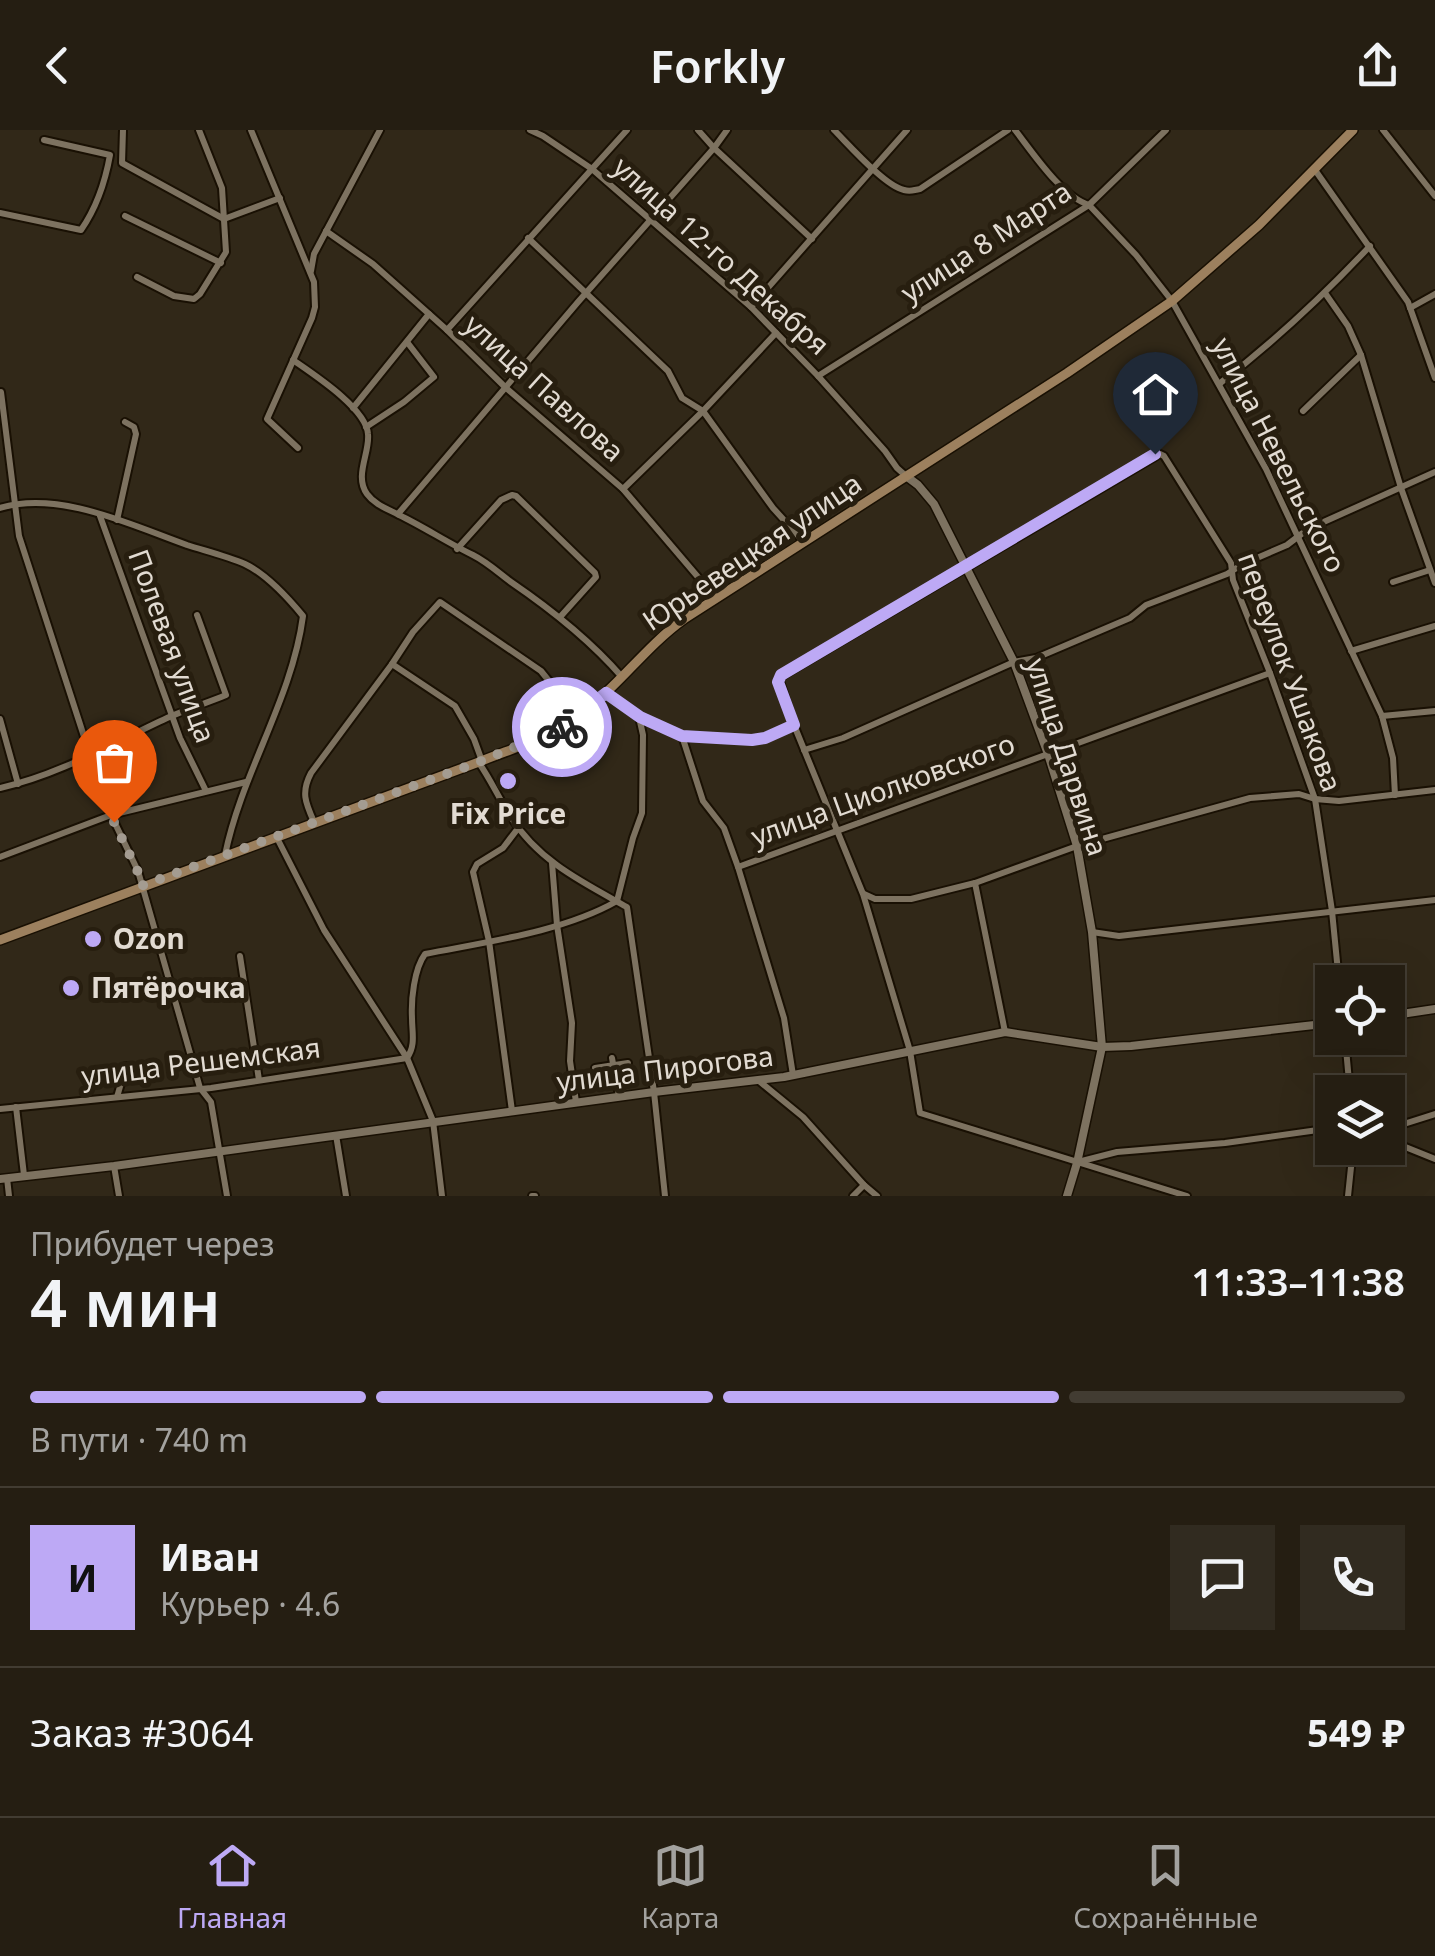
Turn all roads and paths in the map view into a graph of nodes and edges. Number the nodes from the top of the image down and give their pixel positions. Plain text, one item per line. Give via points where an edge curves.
1 (123, 130) edge
2 (199, 130) edge
3 (252, 130) edge
4 (380, 130) edge
5 (530, 130) edge
6 (627, 130) edge
7 (698, 130) edge
8 (726, 130) edge
9 (834, 130) edge
10 (907, 130) edge
11 (1012, 130) edge
12 (1166, 130) edge
13 (1353, 130) edge
14 (1383, 130) edge
15 (545, 133) edge
16 (44, 140) dead end
17 (714, 148) junction
18 (592, 168) junction
19 (872, 168) junction
20 (1315, 170) junction
21 (1435, 196) edge
22 (280, 198) junction
23 (1089, 205) junction
24 (0, 213) edge
25 (124, 216) dead end
26 (224, 219) junction
27 (651, 220) junction
28 (326, 231) junction
29 (528, 238) junction
30 (812, 239) junction
31 (1370, 246) junction
32 (221, 263) junction
33 (311, 272) junction
34 (137, 277) dead end
35 (586, 292) junction
36 (1325, 294) junction
37 (1435, 294) edge
38 (1172, 301) junction
39 (751, 308) junction
40 (1410, 308) junction
41 (429, 314) junction
42 (447, 330) junction
43 (776, 333) junction
44 (406, 342) junction
45 (1361, 354) junction
46 (293, 360) junction
47 (818, 376) junction
48 (1435, 378) edge
49 (1219, 384) junction
50 (505, 388) junction
51 (2, 392) edge
52 (354, 408) junction
53 (1304, 410) dead end
54 (703, 412) junction
55 (125, 422) dead end
56 (366, 426) junction
57 (298, 448) dead end
58 (1435, 472) edge
59 (906, 476) junction
60 (1401, 488) junction
61 (623, 489) junction
62 (16, 504) junction
63 (0, 508) edge
64 (398, 514) junction
65 (100, 515) junction
66 (117, 520) junction
67 (1297, 537) junction
68 (804, 541) junction
69 (457, 548) junction
70 (966, 566) junction
71 (1430, 570) junction
72 (1232, 571) junction
73 (1392, 582) dead end
74 (1435, 583) edge
75 (715, 597) junction
76 (197, 614) dead end
77 (560, 617) junction
78 (1435, 626) edge
79 (1351, 651) junction
80 (1014, 662) junction
81 (392, 664) junction
82 (1270, 673) junction
83 (622, 676) junction
84 (606, 693) junction
85 (1435, 711) edge
86 (172, 716) junction
87 (1382, 716) junction
88 (578, 717) junction
89 (640, 717) junction
90 (0, 719) edge
91 (794, 725) junction
92 (682, 736) junction
93 (804, 750) junction
94 (1048, 754) junction
95 (90, 756) junction
96 (480, 761) junction
97 (246, 782) junction
98 (18, 784) junction
99 (0, 788) edge
100 (1435, 790) edge
101 (206, 791) junction
102 (1395, 795) junction
103 (1315, 799) junction
104 (111, 814) junction
105 (314, 822) junction
106 (519, 828) junction
107 (838, 830) junction
108 (276, 836) junction
109 (1077, 846) junction
110 (225, 855) junction
111 (0, 858) edge
112 (552, 862) junction
113 (738, 867) junction
114 (975, 883) junction
115 (141, 886) junction
116 (863, 894) junction
117 (1435, 900) edge
118 (616, 901) junction
119 (1332, 911) junction
120 (557, 925) junction
121 (1092, 932) junction
122 (0, 940) edge
123 (489, 941) junction
124 (240, 956) dead end
125 (1337, 965) edge
126 (1435, 1010) edge
127 (1405, 1014) edge
128 (1315, 1025) edge
129 (1005, 1032) junction
130 (1102, 1047) junction
131 (910, 1051) junction
132 (407, 1058) junction
133 (613, 1062) junction
134 (628, 1063) dead end
135 (126, 1066) dead end
136 (595, 1068) dead end
137 (793, 1076) junction
138 (258, 1080) junction
139 (759, 1081) junction
140 (200, 1088) junction
141 (654, 1092) junction
142 (117, 1096) junction
143 (618, 1096) junction
144 (576, 1102) junction
145 (16, 1107) junction
146 (0, 1109) edge
147 (512, 1110) junction
148 (1435, 1114) edge
149 (433, 1121) junction
150 (1405, 1123) edge
151 (1315, 1130) edge
152 (336, 1135) junction
153 (1405, 1147) edge
154 (221, 1152) junction
155 (1435, 1158) edge
156 (1077, 1163) junction
157 (1351, 1165) edge
158 (114, 1166) junction
159 (24, 1176) junction
160 (3, 1178) edge
161 (864, 1184) junction
162 (9, 1196) edge
163 (118, 1196) edge
164 (227, 1196) edge
165 (346, 1196) edge
166 (442, 1196) edge
167 (665, 1196) edge
168 (853, 1196) edge
169 (878, 1196) edge
170 (1067, 1196) edge
171 (1187, 1196) edge
172 (1348, 1196) edge

1 - 26 street via 122,164
2 - 26 street via 219,179
3 - 22 street
4 - 28 street
5 - 15 street, улица 12-го Декабря
6 - 18 street
7 - 17 street
8 - 17 street
9 - 19 street
10 - 19 street
11 - 19 street via 920,189 896,188
11 - 23 street, улица Невельского via 1068,192
12 - 23 street, улица 8 Марта
13 - 20 main road, Юрьевецкая улица
14 - 21 street
15 - 18 street, улица 12-го Декабря
16 - 24 street via 110,155 98,200 81,230
17 - 27 street
17 - 30 street
18 - 27 street, улица 12-го Декабря
18 - 29 street
19 - 30 street
20 - 31 street
20 - 38 main road, Юрьевецкая улица
22 - 26 street
22 - 33 street
23 - 38 street, улица Невельского
23 - 47 street, улица 8 Марта
25 - 32 street
26 - 32 street
27 - 35 street
27 - 39 street, улица 12-го Декабря
28 - 33 street
28 - 41 street, улица Павлова
29 - 35 street
29 - 42 street
30 - 39 street
31 - 36 street
31 - 40 street
32 - 34 street via 194,299
33 - 46 street via 316,307
35 - 50 street
35 - 54 street via 668,371 682,398
36 - 45 street
36 - 49 street
37 - 40 street
38 - 49 street, улица Невельского
38 - 59 main road, Юрьевецкая улица
39 - 43 street, улица 12-го Декабря
40 - 48 street
41 - 42 street, улица Павлова
41 - 44 street
42 - 50 street, улица Павлова
43 - 47 street, улица 12-го Декабря
43 - 54 street
44 - 52 street
44 - 56 street via 434,377
45 - 53 street
45 - 60 street
46 - 52 street
46 - 57 street via 267,419
47 - 59 street, улица 12-го Декабря
49 - 67 street, улица Невельского
50 - 61 street, улица Павлова
50 - 64 street
51 - 62 street
52 - 56 street
54 - 61 street
54 - 68 street
55 - 66 street via 136,434
56 - 64 street via 363,486
58 - 60 street
59 - 68 main road, Юрьевецкая улица
59 - 70 street, улица Дарвина via 934,504
60 - 67 street
60 - 71 street
61 - 75 street, улица Павлова
62 - 63 street
62 - 65 street via 42,502
62 - 95 street via 19,536
64 - 69 street
65 - 66 street
65 - 86 street, Полевая улица
66 - 97 street via 246,565 302,616 294,658
67 - 72 street
67 - 79 street, улица Невельского
68 - 75 main road, Юрьевецкая улица
69 - 77 street
69 - 77 street via 501,500 516,496 596,578
70 - 72 street, переулок Ушакова via 1160,454
70 - 80 street, улица Дарвина
70 - 91 street via 779,678
71 - 73 street
71 - 74 street
72 - 80 street
72 - 82 street, переулок Ушакова
75 - 83 main road, Юрьевецкая улица via 664,633
76 - 86 street via 227,693
77 - 83 street
78 - 79 street
79 - 87 street, улица Невельского
80 - 93 street
80 - 94 street, улица Дарвина
81 - 88 street via 440,602 541,671
81 - 96 street via 455,706
81 - 105 street via 311,772 304,787
82 - 94 street, улица Циолковского
82 - 103 street, переулок Ушакова
83 - 84 main road, Юрьевецкая улица
84 - 88 main road, Юрьевецкая улица
84 - 89 street
85 - 87 street
86 - 95 street
86 - 101 street, Полевая улица
87 - 102 street, улица Невельского
88 - 96 main road, Юрьевецкая улица
89 - 92 street
89 - 118 street via 642,812
90 - 98 street
91 - 92 street via 752,740
91 - 93 street
92 - 113 street via 703,801 724,828
93 - 107 street
94 - 107 street, улица Циолковского
94 - 109 street, улица Дарвина
95 - 98 street
95 - 104 street
96 - 105 main road, Юрьевецкая улица
96 - 106 street
97 - 101 street
97 - 110 street
98 - 99 street
100 - 102 street
101 - 104 street
102 - 103 street
103 - 109 street via 1250,798
103 - 119 street, переулок Ушакова
104 - 111 street
104 - 115 street
105 - 108 main road, Юрьевецкая улица
106 - 112 street
106 - 123 street via 474,867
107 - 113 street, улица Циолковского
107 - 116 street
108 - 110 main road, Юрьевецкая улица
108 - 132 street via 331,942
109 - 114 street
109 - 121 street, улица Дарвина
110 - 115 main road, Юрьевецкая улица
112 - 118 street
112 - 120 street
113 - 137 street via 784,1018
114 - 116 street via 912,899
114 - 129 street
115 - 122 main road, Юрьевецкая улица
115 - 140 street
116 - 131 street
117 - 119 street
118 - 120 street
118 - 141 street via 627,907
119 - 121 street via 1119,936
119 - 125 street, переулок Ушакова
120 - 123 street
120 - 144 street
121 - 130 street, улица Дарвина
123 - 132 street via 421,957
123 - 147 street
124 - 138 street
126 - 127 street
128 - 130 street, улица Пирогова
129 - 130 street, улица Пирогова
129 - 131 street, улица Пирогова
130 - 156 street, улица Дарвина
131 - 137 street, улица Пирогова
131 - 156 street via 920,1113
132 - 138 street, улица Решемская
132 - 149 street
133 - 134 street
133 - 136 street
133 - 143 street
135 - 142 street
137 - 139 street, улица Пирогова
138 - 140 street, улица Решемская
139 - 141 street, улица Пирогова
139 - 161 street via 803,1117
140 - 142 street, улица Решемская
140 - 154 street via 211,1102
141 - 143 street, улица Пирогова
141 - 167 street
142 - 145 street, улица Решемская
143 - 144 street, улица Пирогова
144 - 147 street, улица Пирогова
145 - 146 street, улица Решемская
145 - 159 street
147 - 149 street, улица Пирогова
148 - 150 street
149 - 152 street, улица Пирогова
149 - 166 street
151 - 156 street via 1117,1152
152 - 154 street, улица Пирогова
152 - 165 street
153 - 155 street
154 - 158 street, улица Пирогова
154 - 164 street
156 - 170 street, улица Дарвина
156 - 171 street
157 - 172 street
158 - 159 street, улица Пирогова
158 - 163 street
159 - 160 street, улица Пирогова
160 - 162 street
161 - 168 street
161 - 169 street

